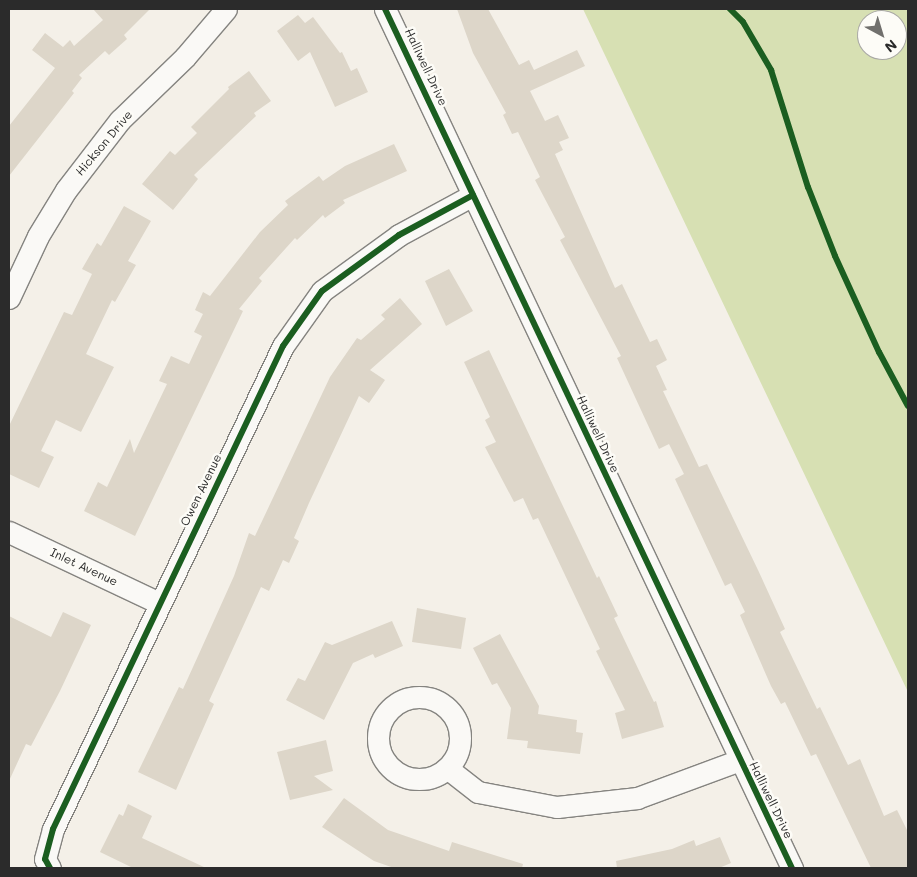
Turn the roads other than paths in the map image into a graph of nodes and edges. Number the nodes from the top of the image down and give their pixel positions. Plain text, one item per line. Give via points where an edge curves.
1 (226, 9) edge
2 (384, 9) edge
3 (473, 195) junction
4 (9, 298) edge
5 (9, 532) edge
6 (158, 603) junction
7 (740, 760) junction
8 (447, 768) dead end
9 (50, 868) edge
10 (792, 868) edge

1 - 4 street, Hickson Drive via 185,57 120,120 66,190 38,236
2 - 3 street, Halliwell Drive
3 - 6 street, Owen Avenue via 399,234 322,292 284,346
3 - 7 street, Halliwell Drive
5 - 6 street, Inlet Avenue
6 - 9 street, Owen Avenue via 53,829 45,859
7 - 8 street via 637,798 558,807 478,792
7 - 10 street, Halliwell Drive

